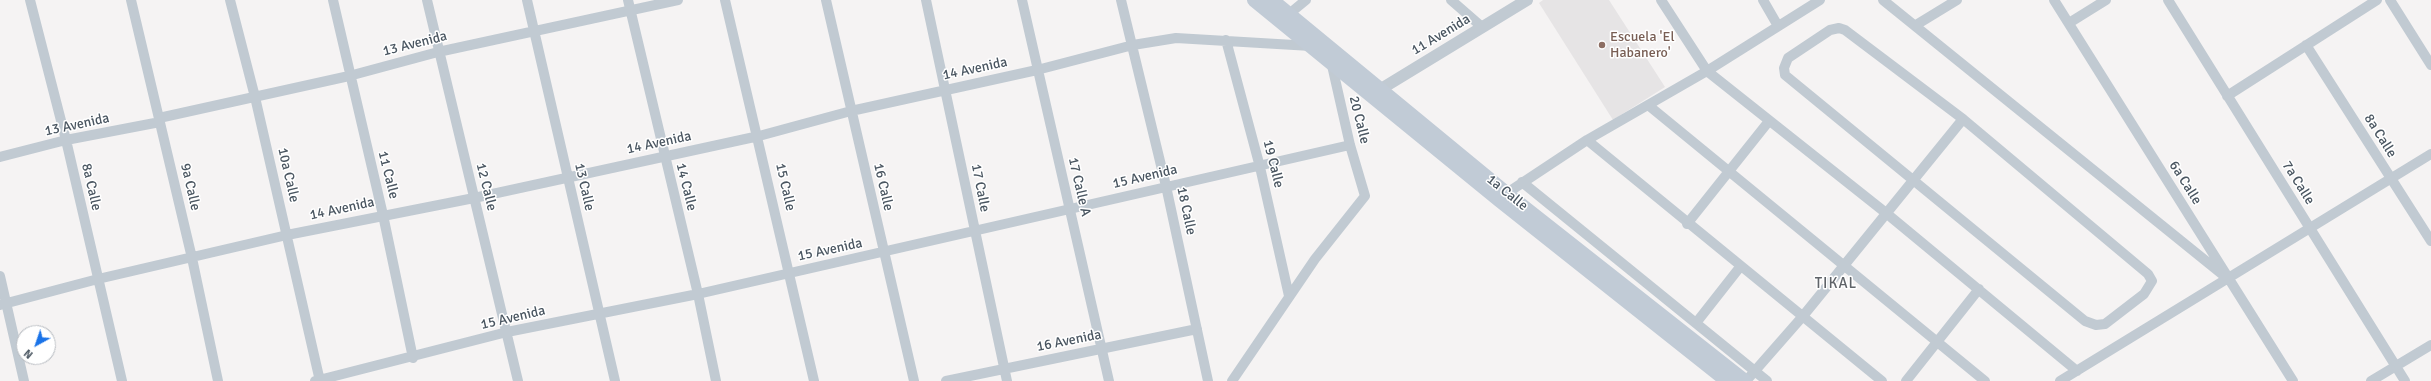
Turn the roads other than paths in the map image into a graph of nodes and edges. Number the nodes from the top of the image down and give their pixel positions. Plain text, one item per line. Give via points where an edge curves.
1 (30, 0) edge
2 (130, 0) edge
3 (230, 0) edge
4 (333, 0) edge
5 (427, 0) edge
6 (527, 0) edge
7 (628, 0) edge
8 (678, 0) edge
9 (725, 0) edge
10 (826, 0) edge
11 (926, 0) edge
12 (1022, 0) edge
13 (1121, 0) edge
14 (1254, 0) edge
15 (1272, 0) edge
16 (1306, 0) edge
17 (1451, 0) edge
18 (1527, 0) edge
19 (1661, 0) edge
20 (1762, 0) edge
21 (1820, 0) edge
22 (1883, 0) edge
23 (1957, 0) edge
24 (2054, 0) edge
25 (2106, 0) edge
26 (2168, 0) edge
27 (2377, 0) edge
28 (2390, 0) edge
29 (1512, 4) edge
30 (630, 11) junction
31 (1289, 14) junction
32 (2069, 23) junction
33 (1916, 25) junction
34 (1778, 26) junction
35 (1482, 27) junction
36 (534, 31) junction
37 (1226, 40) junction
38 (1133, 45) junction
39 (2306, 45) junction
40 (1308, 46) junction
41 (438, 52) junction
42 (1331, 54) junction
43 (2431, 65) edge
44 (1037, 70) junction
45 (1707, 71) junction
46 (349, 76) junction
47 (946, 89) junction
48 (1377, 93) junction
49 (2227, 96) junction
50 (255, 97) junction
51 (1648, 105) junction
52 (851, 111) junction
53 (1963, 119) junction
54 (159, 120) junction
55 (1769, 121) junction
56 (759, 136) junction
57 (66, 140) junction
58 (1587, 140) junction
59 (1350, 145) junction
60 (2431, 154) edge
61 (664, 156) junction
62 (0, 157) edge
63 (1260, 167) junction
64 (1730, 172) junction
65 (567, 178) junction
66 (2390, 179) junction
67 (1913, 180) junction
68 (1522, 182) junction
69 (1166, 186) junction
70 (1502, 196) junction
71 (474, 198) junction
72 (1070, 209) junction
73 (1886, 213) junction
74 (383, 215) junction
75 (1687, 224) junction
76 (2310, 229) junction
77 (974, 231) junction
78 (287, 235) junction
79 (2431, 241) edge
80 (884, 252) junction
81 (192, 258) junction
82 (1845, 266) junction
83 (1740, 267) junction
84 (790, 273) junction
85 (0, 276) edge
86 (98, 279) junction
87 (2228, 279) junction
88 (1979, 289) junction
89 (698, 294) junction
90 (1289, 296) junction
91 (3, 304) edge
92 (600, 314) junction
93 (1803, 316) junction
94 (1696, 323) junction
95 (1197, 329) junction
96 (507, 332) junction
97 (1938, 342) junction
98 (2431, 345) edge
99 (1102, 349) junction
100 (413, 358) junction
101 (2396, 366) junction
102 (1004, 368) junction
103 (2077, 371) junction
104 (1749, 378) edge
105 (24, 381) edge
106 (122, 381) edge
107 (218, 381) edge
108 (319, 381) edge
109 (518, 381) edge
110 (615, 381) edge
111 (716, 381) edge
112 (814, 381) edge
113 (914, 381) edge
114 (946, 381) edge
115 (1007, 381) edge
116 (1108, 381) edge
117 (1208, 381) edge
118 (1232, 381) edge
119 (1727, 381) edge
120 (1767, 381) edge
121 (1882, 381) edge
122 (1906, 381) edge
123 (1985, 381) edge
124 (2060, 381) edge
125 (2293, 381) edge
126 (2371, 381) edge
127 (2405, 381) edge

1 - 57 street, 8a Calle
2 - 54 street, 9a Calle
3 - 50 street, 10a Calle
4 - 46 street, 11 Calle
5 - 41 street, 12 Calle
6 - 36 street, 13 Calle
7 - 30 street, 14 Calle
8 - 30 street, 13 Avenida
9 - 56 street, 15 Calle
10 - 52 street, 16 Calle
11 - 47 street, 17 Calle
12 - 44 street, 17 Calle A
13 - 38 street, 18 Calle
14 - 40 main road, 1a Calle
15 - 31 main road, 1a Calle
16 - 31 street
17 - 35 street
18 - 29 street, 11 Avenida
19 - 45 street
20 - 34 street
21 - 34 street
22 - 33 street
23 - 33 street
24 - 32 street, 6a Calle
25 - 32 street
26 - 49 street, 7a Calle
27 - 39 street
28 - 43 street
29 - 35 street, 11 Avenida
30 - 36 street, 13 Avenida
30 - 61 street, 14 Calle
31 - 42 main road, 1a Calle
32 - 87 street, 6a Calle
33 - 87 street
34 - 45 street
35 - 48 street, 11 Avenida
36 - 41 street, 13 Avenida
36 - 65 street, 13 Calle
37 - 38 street, 14 Avenida via 1176,38
37 - 40 street, 14 Avenida
37 - 63 street, 19 Calle
38 - 44 street, 14 Avenida
38 - 69 street, 18 Calle
39 - 49 street
39 - 66 street, 8a Calle
40 - 42 main road, 1a Calle
41 - 46 street, 13 Avenida
41 - 71 street, 12 Calle
42 - 48 main road, 1a Calle
42 - 59 street, 20 Calle
44 - 47 street, 14 Avenida
44 - 72 street, 17 Calle A
45 - 51 street
45 - 55 street
46 - 50 street, 13 Avenida
46 - 74 street, 11 Calle
47 - 52 street, 14 Avenida
47 - 77 street, 17 Calle
48 - 70 main road, 1a Calle
49 - 76 street, 7a Calle
50 - 54 street, 13 Avenida
50 - 78 street, 10a Calle
51 - 58 street
51 - 64 street
52 - 56 street, 14 Avenida
52 - 80 street, 16 Calle
53 - 67 street
53 - 67 street via 1845,30 1830,30 1788,58 1784,68 1785,75
53 - 67 street via 2148,274 2152,281 2150,288 2105,324 2096,325 2085,321
54 - 57 street, 13 Avenida
54 - 81 street, 9a Calle
55 - 64 street
55 - 73 street
56 - 61 street, 14 Avenida
56 - 84 street, 15 Calle
57 - 62 street, 13 Avenida
57 - 86 street, 8a Calle
58 - 68 street
58 - 75 street
59 - 63 street, 15 Avenida
59 - 90 street, 20 Calle via 1365,196
60 - 66 street
61 - 65 street, 14 Avenida
61 - 89 street, 14 Calle
63 - 69 street, 15 Avenida
63 - 90 street, 19 Calle
64 - 75 street
64 - 82 street
65 - 71 street, 14 Avenida
65 - 92 street, 13 Calle
66 - 76 street
66 - 79 street, 8a Calle
67 - 73 street
68 - 70 street
68 - 94 street, 1a Calle
69 - 72 street, 15 Avenida
69 - 95 street, 18 Calle
70 - 104 main road, 1a Calle
70 - 119 main road, 1a Calle
71 - 74 street, 14 Avenida
71 - 96 street, 12 Calle
72 - 77 street, 15 Avenida
72 - 99 street, 17 Calle A
73 - 82 street
73 - 88 street
74 - 78 street, 14 Avenida
74 - 100 street, 11 Calle
75 - 83 street
76 - 87 street
76 - 101 street, 7a Calle
77 - 80 street, 15 Avenida
77 - 102 street, 17 Calle
78 - 81 street, 14 Avenida
78 - 108 street, 10a Calle
80 - 84 street, 15 Avenida
80 - 113 street, 16 Calle
81 - 86 street, 14 Avenida
81 - 107 street, 9a Calle
82 - 93 street
82 - 97 street
83 - 93 street
83 - 94 street
84 - 89 street, 15 Avenida
84 - 112 street, 15 Calle
85 - 91 street
86 - 91 street, 14 Avenida
86 - 106 street, 8a Calle
87 - 103 street
87 - 125 street, 6a Calle
88 - 97 street
88 - 103 street
89 - 92 street, 15 Avenida
89 - 111 street, 14 Calle
90 - 118 street
91 - 105 street
92 - 96 street, 15 Avenida
92 - 110 street, 13 Calle
93 - 104 street
93 - 121 street
94 - 104 street, 1a Calle
95 - 99 street, 16 Avenida
95 - 117 street, 18 Calle
96 - 100 street, 15 Avenida
96 - 109 street, 12 Calle
97 - 122 street
97 - 123 street
98 - 101 street
99 - 102 street, 16 Avenida
99 - 116 street, 17 Calle A
100 - 108 street, 15 Avenida
101 - 126 street
101 - 127 street, 7a Calle
102 - 114 street, 16 Avenida
102 - 115 street, 17 Calle
103 - 124 street
104 - 120 street, 1a Calle

